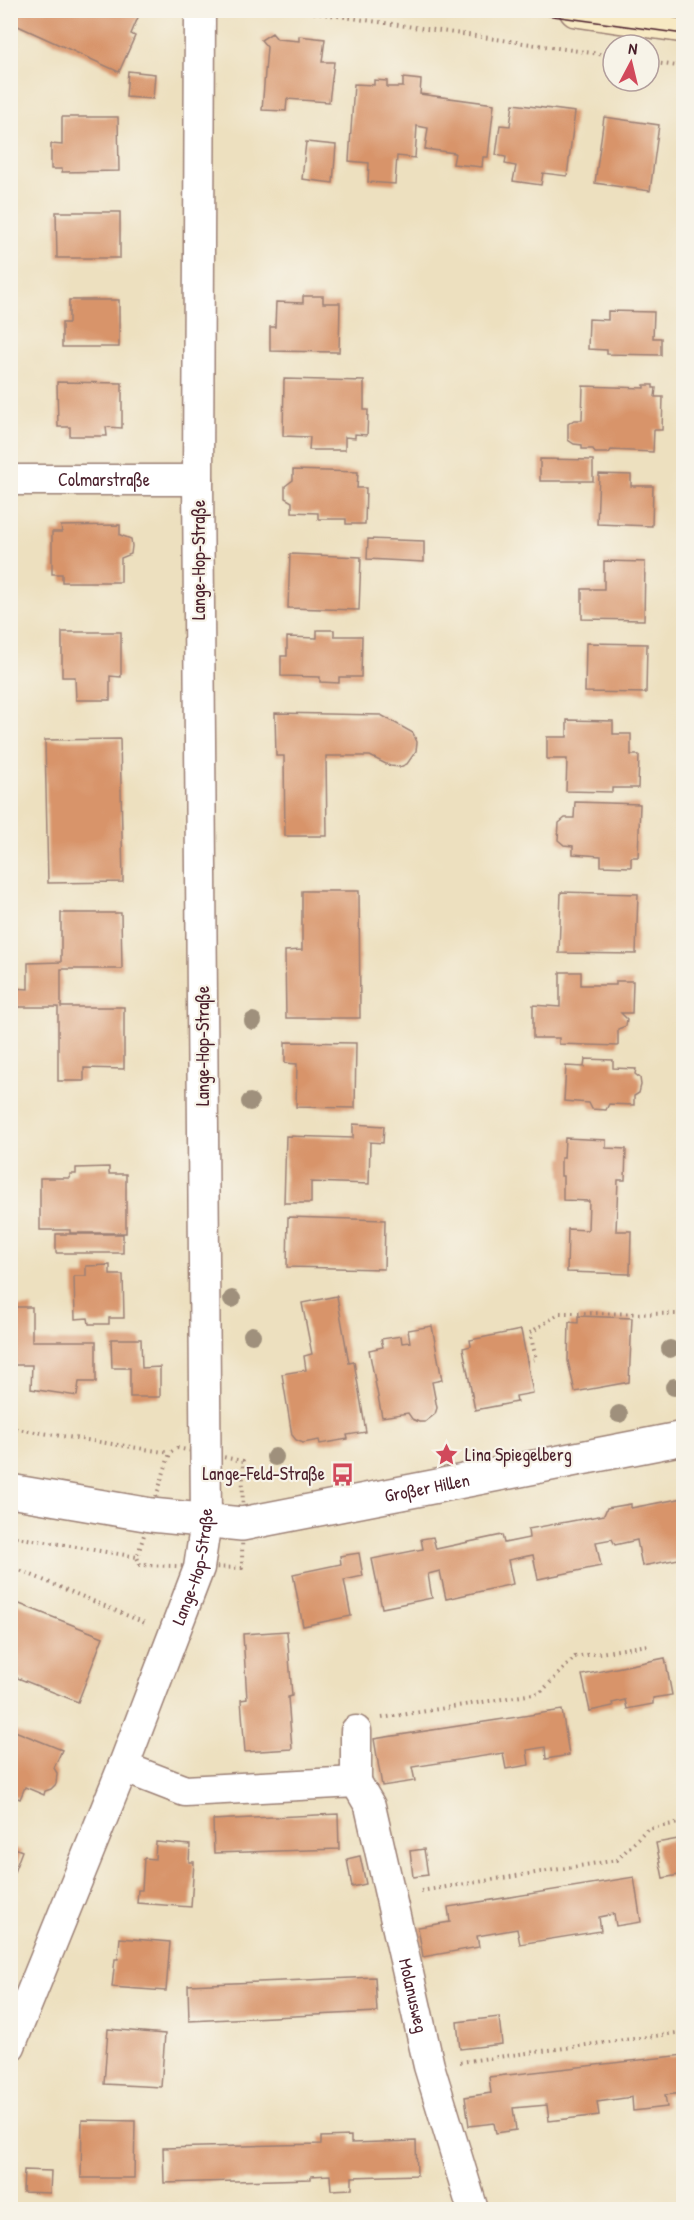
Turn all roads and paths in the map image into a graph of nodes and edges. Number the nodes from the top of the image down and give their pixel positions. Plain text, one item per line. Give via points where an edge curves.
1 (200, 10) edge
2 (296, 10) edge
3 (576, 10) edge
4 (684, 26) edge
5 (601, 54) edge
6 (661, 64) edge
7 (684, 67) edge
8 (10, 480) edge
9 (198, 480) junction
10 (684, 1314) edge
11 (527, 1361) dead end
12 (10, 1428) edge
13 (684, 1438) edge
14 (170, 1453) dead end
15 (10, 1491) edge
16 (206, 1521) junction
17 (10, 1536) edge
18 (137, 1557) dead end
19 (10, 1566) edge
20 (174, 1635) junction
21 (648, 1645) dead end
22 (356, 1731) joint
23 (123, 1767) junction
24 (356, 1782) junction
25 (684, 1822) edge
26 (390, 1895) junction
27 (684, 2032) edge
28 (10, 2046) edge
29 (429, 2066) junction
30 (474, 2210) edge

1 - 9 street, Lange-Hop-Straße
2 - 5 path
3 - 4 main road
6 - 7 path
8 - 9 street, Colmarstraße
9 - 16 street, Lange-Hop-Straße
10 - 11 path via 560,1313 530,1334 536,1359
12 - 14 path
13 - 16 street, Großer Hillen via 242,1524
15 - 16 street
16 - 20 street, Lange-Hop-Straße via 199,1568
17 - 18 path
19 - 20 path
20 - 23 street, Lange-Hop-Straße
21 - 22 path via 575,1657 540,1693 365,1720
22 - 24 street, Molanusweg
23 - 24 street via 185,1791
23 - 28 street, Lange-Hop-Straße
24 - 26 street, Molanusweg via 370,1806
25 - 26 path via 647,1829 617,1860
26 - 29 street, Molanusweg
27 - 29 path
29 - 30 street, Molanusweg

